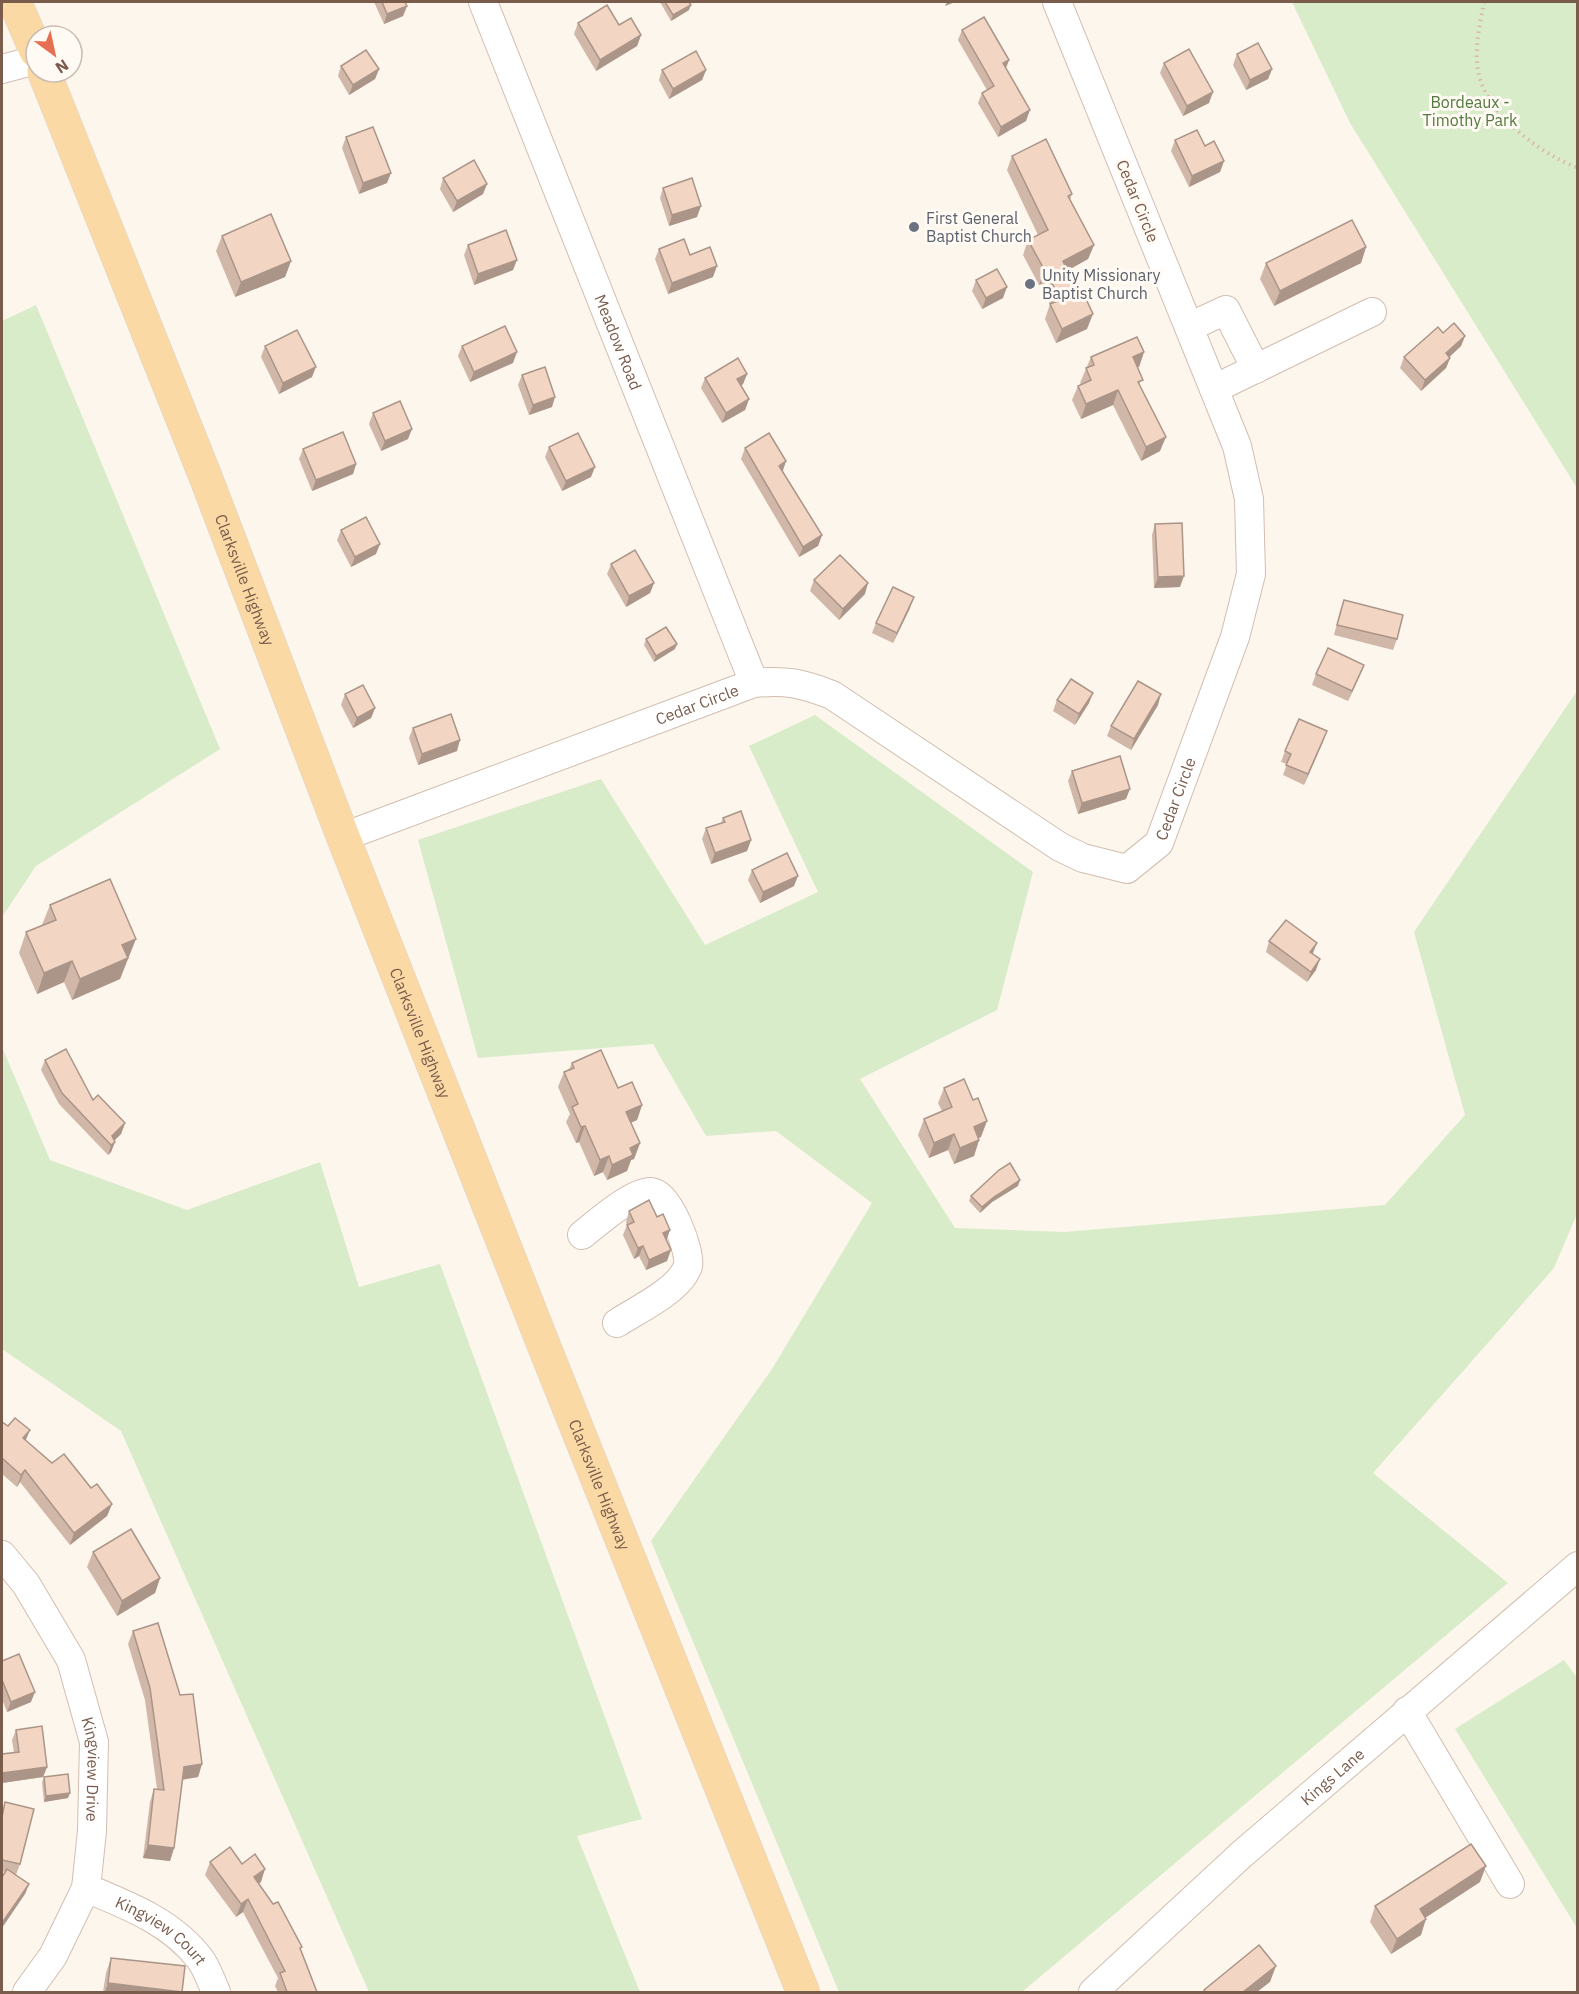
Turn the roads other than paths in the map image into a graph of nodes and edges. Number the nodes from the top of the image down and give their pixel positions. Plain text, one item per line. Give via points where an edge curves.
1 (15, 2) edge
2 (483, 2) edge
3 (1057, 2) edge
4 (24, 24) edge
5 (24, 63) edge
6 (2, 69) edge
7 (49, 84) edge
8 (1372, 312) dead end
9 (1189, 327) junction
10 (1256, 369) junction
11 (1214, 389) junction
12 (754, 683) junction
13 (343, 837) junction
14 (582, 1235) dead end
15 (617, 1323) dead end
16 (2, 1555) edge
17 (1578, 1566) edge
18 (1407, 1711) junction
19 (1510, 1884) dead end
20 (86, 1888) junction
21 (1097, 1991) edge
22 (27, 1992) edge
23 (216, 1992) edge
24 (803, 1992) edge

1 - 4 main road
2 - 12 street, Meadow Road
3 - 9 street, Cedar Circle
5 - 6 street
7 - 13 main road, Clarksville Highway via 206,478
8 - 10 street
9 - 10 street via 1226,310
9 - 11 street, Cedar Circle
10 - 11 street
11 - 12 street, Cedar Circle via 1237,446 1249,499 1251,574 1235,637 1159,843 1127,869 1083,858 1060,847 832,695 792,682
12 - 13 street, Cedar Circle
13 - 24 main road, Clarksville Highway
14 - 15 street via 634,1197 651,1192 662,1196 683,1240 688,1265 683,1276
16 - 20 street, Kingview Drive via 26,1584 71,1660 94,1742
17 - 18 street, Kings Lane
18 - 19 street
18 - 21 street, Kings Lane via 1242,1854
20 - 22 street, Kingview Drive via 53,1956
20 - 23 street, Kingview Court via 130,1906 185,1942 201,1961

